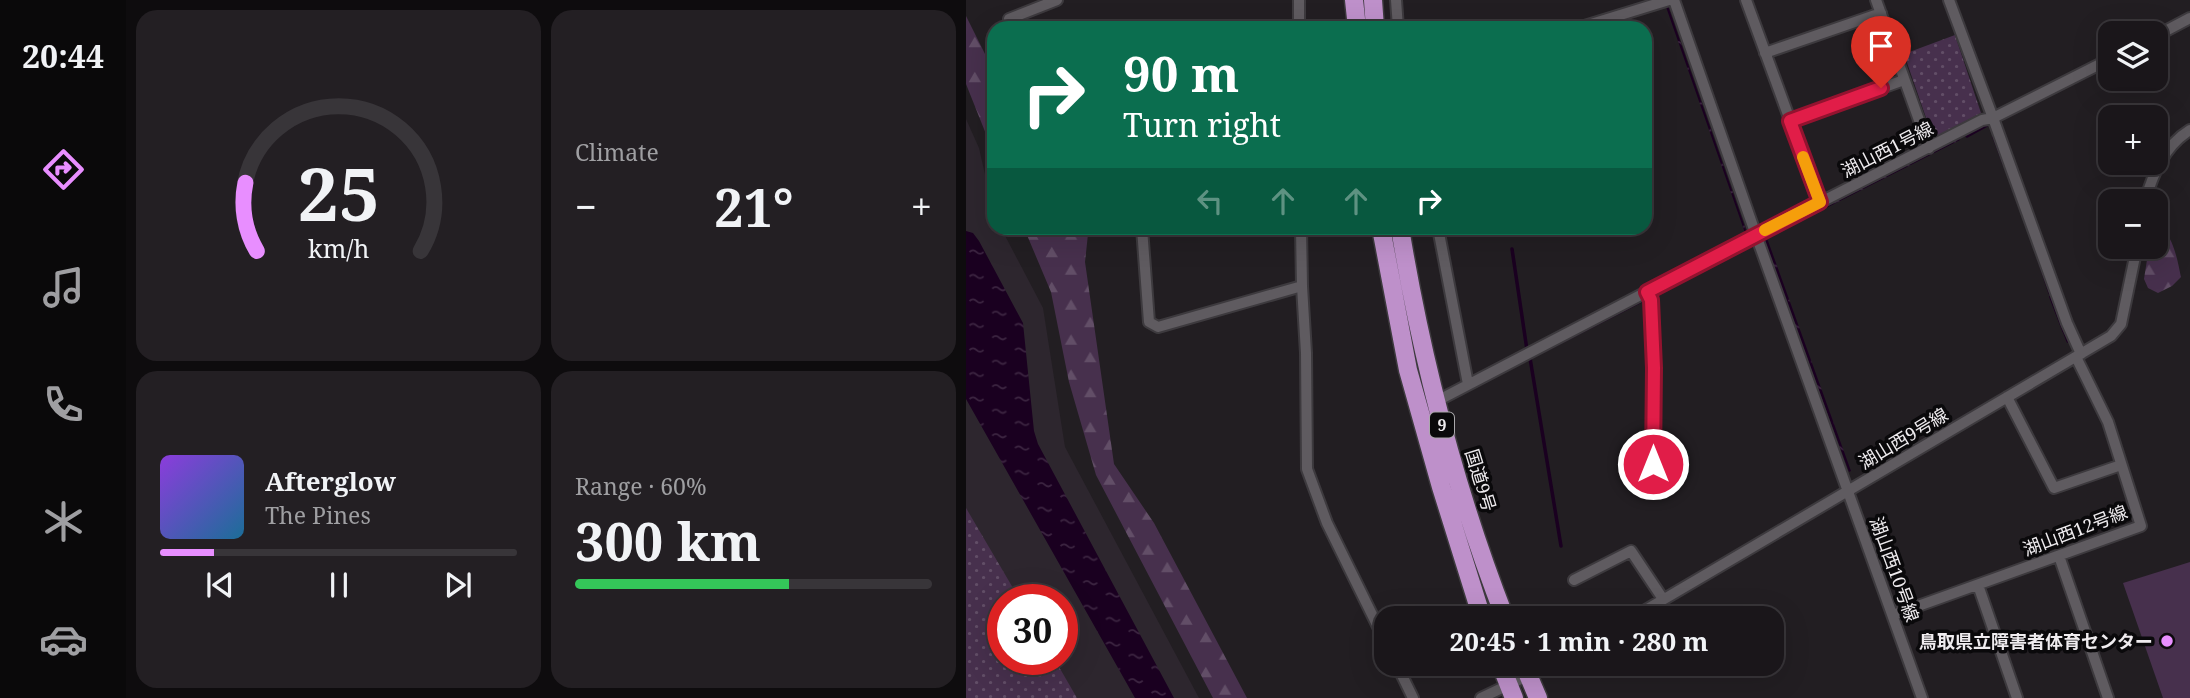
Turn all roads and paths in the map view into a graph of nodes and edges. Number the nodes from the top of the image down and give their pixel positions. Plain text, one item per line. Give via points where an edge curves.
1 (1058, 0) edge
2 (1299, 0) edge
3 (1354, 0) edge
4 (1373, 0) edge
5 (1396, 0) edge
6 (1669, 0) edge
7 (1674, 0) edge
8 (1746, 0) edge
9 (1876, 0) edge
10 (1949, 0) edge
11 (1881, 13) junction
12 (2190, 18) edge
13 (1009, 19) dead end
14 (1299, 21) edge
15 (1356, 21) edge
16 (1374, 21) edge
17 (1398, 21) edge
18 (1601, 21) edge
19 (2168, 30) edge
20 (1765, 53) junction
21 (2098, 65) edge
22 (1904, 80) junction
23 (1993, 118) junction
24 (1790, 121) junction
25 (2190, 130) edge
26 (1929, 148) junction
27 (2150, 189) edge
28 (1820, 202) junction
29 (1143, 235) edge
30 (1301, 235) edge
31 (1382, 235) edge
32 (1401, 235) edge
33 (1439, 235) edge
34 (1756, 235) junction
35 (2135, 259) edge
36 (1302, 286) junction
37 (1647, 292) junction
38 (2078, 356) junction
39 (1468, 384) junction
40 (2007, 397) junction
41 (1435, 402) junction
42 (1653, 464) dead end
43 (2121, 465) junction
44 (1848, 492) junction
45 (2059, 556) junction
46 (1574, 580) dead end
47 (1978, 585) junction
48 (1663, 599) junction
49 (1478, 606) edge
50 (1500, 606) edge
51 (1652, 606) edge
52 (1893, 615) junction
53 (1374, 619) edge
54 (1402, 676) edge
55 (1521, 676) edge
56 (1528, 676) edge
57 (1511, 691) edge
58 (1413, 698) edge
59 (1481, 698) edge
60 (1538, 698) edge
61 (1922, 698) edge
62 (2017, 698) edge
63 (2108, 698) edge

1 - 13 street
2 - 14 street
3 - 15 highway
4 - 16 highway
5 - 17 street
6 - 18 street
7 - 34 street
8 - 20 street
9 - 11 street
10 - 23 street
11 - 20 street
11 - 22 street
12 - 19 street
20 - 24 street
21 - 23 street, 湖山西1号線
22 - 24 street
22 - 26 street
23 - 26 street, 湖山西1号線
23 - 38 street, 湖山西12号線
24 - 28 street
25 - 27 street via 2164,154
26 - 28 street, 湖山西1号線
28 - 34 street, 湖山西1号線
29 - 36 street via 1149,322 1158,327
30 - 36 street
31 - 49 highway, 9 via 1408,369
32 - 41 highway, 国道9号 / 9
33 - 39 street
34 - 37 street, 湖山西1号線
34 - 44 street, 湖山西10号線
35 - 38 street, 湖山西9号線 via 2121,324 2112,336
36 - 53 street via 1307,469 1327,523
37 - 39 street, 湖山西1号線
37 - 42 street via 1654,368
38 - 40 street, 湖山西9号線
38 - 43 street, 湖山西12号線 via 2108,422
39 - 41 street, 湖山西1号線
40 - 43 street via 2054,488
40 - 44 street, 湖山西9号線
41 - 50 highway, 国道9号 / 9
43 - 45 street, 湖山西12号線 via 2141,526
44 - 48 street, 湖山西9号線
44 - 52 street, 湖山西10号線
45 - 47 street, 湖山西12号線
45 - 63 street
46 - 48 street via 1631,551
47 - 52 street, 湖山西12号線
47 - 62 street
48 - 51 street, 湖山西9号線
52 - 61 street, 湖山西10号線
54 - 58 street
55 - 57 street
56 - 60 highway
57 - 59 street

